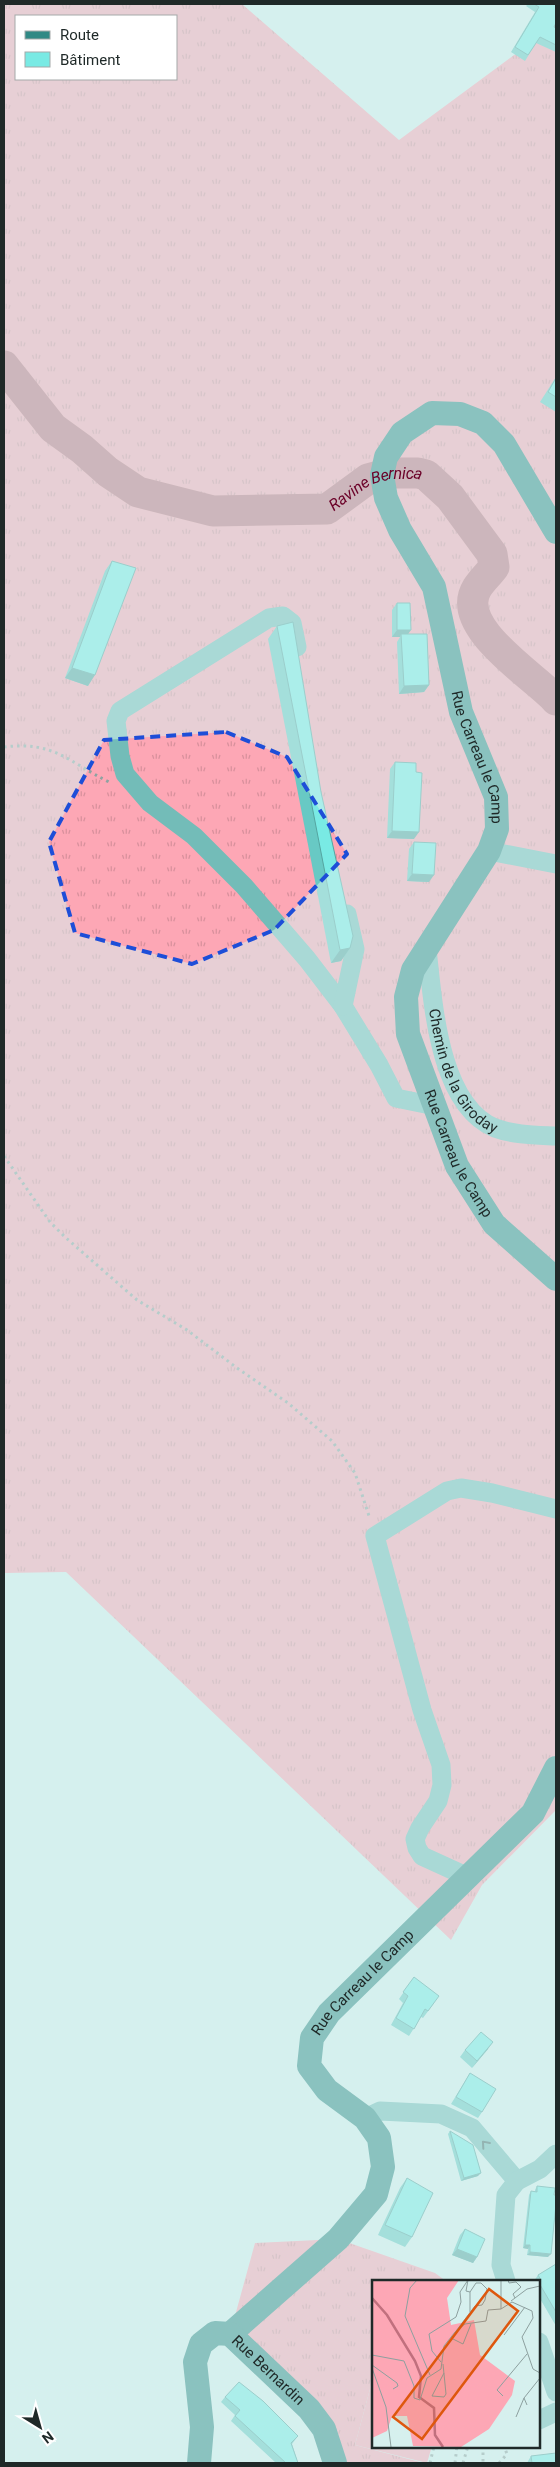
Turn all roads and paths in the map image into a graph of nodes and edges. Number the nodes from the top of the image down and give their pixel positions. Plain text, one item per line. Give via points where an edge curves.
1 (556, 532) edge
2 (300, 668) edge
3 (4, 747) edge
4 (137, 790) junction
5 (490, 851) junction
6 (556, 864) edge
7 (344, 900) edge
8 (427, 948) junction
9 (343, 1006) junction
10 (435, 1106) junction
11 (556, 1136) edge
12 (4, 1156) edge
13 (556, 1279) edge
14 (556, 1509) edge
15 (375, 1536) junction
16 (556, 1768) edge
17 (468, 1877) junction
18 (365, 2118) junction
19 (556, 2154) edge
20 (517, 2181) junction
21 (506, 2280) edge
22 (230, 2334) junction
23 (540, 2344) edge
24 (552, 2368) edge
25 (556, 2392) edge
26 (556, 2412) edge
27 (540, 2420) edge
28 (434, 2447) edge
29 (457, 2447) edge
30 (468, 2447) edge
31 (483, 2447) edge
32 (504, 2447) edge
33 (204, 2460) edge
34 (335, 2463) edge
35 (430, 2463) edge
36 (455, 2463) edge
37 (463, 2463) edge
38 (483, 2463) edge
39 (499, 2463) edge

1 - 5 main road, Rue Carreau le Camp via 504,444 483,423 460,414 432,413 402,433 386,457 382,475 386,498 400,530 434,587 461,712 496,796 497,829
2 - 4 street via 292,623 283,616 269,618 120,711 116,721 120,756 125,774
3 - 4 path via 38,746 57,752 121,789
4 - 9 street via 194,836 244,886
5 - 6 street
5 - 8 main road, Rue Carreau le Camp
7 - 9 street via 354,960
8 - 10 main road, Rue Carreau le Camp via 413,970 406,997 408,1034
8 - 11 street, Chemin de la Giroday via 440,1039 454,1086 472,1113 495,1128 526,1135
9 - 10 street via 396,1098
10 - 13 main road, Rue Carreau le Camp via 457,1166 494,1224
12 - 15 path via 50,1222 137,1300 187,1330 288,1403 332,1441 354,1473
14 - 15 street via 461,1488 447,1491
15 - 17 street via 422,1710 441,1765 442,1784 438,1801 420,1828 415,1839 416,1848 422,1856
16 - 17 main road, Rue Carreau le Camp via 533,1813
17 - 18 main road, Rue Carreau le Camp via 329,2013 312,2038 310,2066 327,2090
20 -> 18 street via 472,2128 441,2114 380,2111
18 - 22 main road, Rue Carreau le Camp via 378,2138 383,2167 376,2194 338,2239
19 - 20 street via 540,2169
20 - 21 street via 506,2196 503,2219 501,2265
22 - 33 main road, Rue Bernardin via 215,2333 201,2344 195,2362
22 - 34 main road, Rue Bernardin via 309,2408 324,2429
23 - 24 street
24 - 25 street
26 - 27 street
28 - 35 path
29 - 36 path
30 - 37 path
31 - 38 path
32 - 39 path via 507,2454

